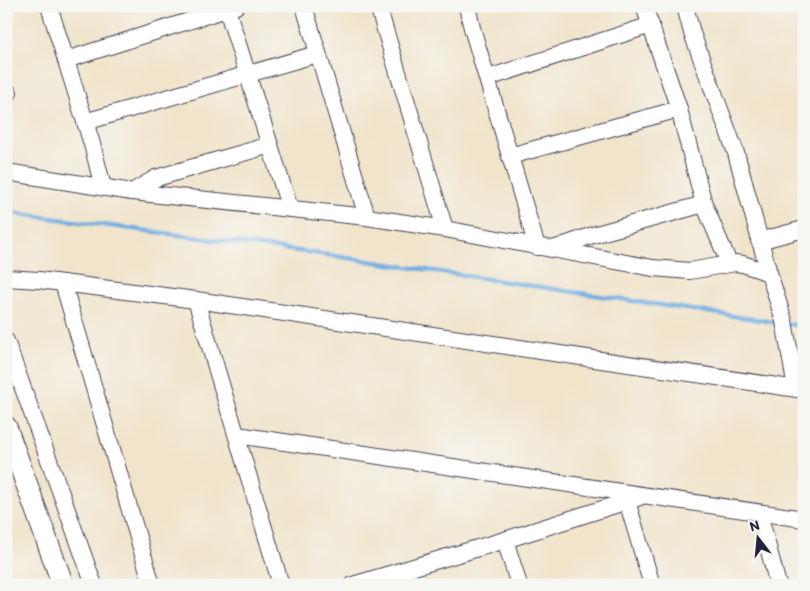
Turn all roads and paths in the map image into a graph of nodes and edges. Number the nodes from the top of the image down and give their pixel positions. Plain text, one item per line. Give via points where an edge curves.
1 (49, 6) edge
2 (304, 6) edge
3 (378, 6) edge
4 (467, 6) edge
5 (644, 6) edge
6 (685, 6) edge
7 (230, 7) edge
8 (651, 25) junction
9 (317, 54) junction
10 (66, 60) junction
11 (248, 73) junction
12 (488, 78) junction
13 (679, 109) junction
14 (85, 122) junction
15 (270, 145) junction
16 (510, 156) junction
17 (6, 172) edge
18 (103, 188) junction
19 (132, 192) junction
20 (704, 204) junction
21 (290, 209) junction
22 (366, 217) junction
23 (804, 228) edge
24 (445, 229) junction
25 (760, 241) junction
26 (544, 248) junction
27 (729, 263) junction
28 (769, 273) junction
29 (6, 278) edge
30 (63, 283) junction
31 (196, 300) junction
32 (6, 341) edge
33 (800, 389) edge
34 (6, 427) edge
35 (237, 435) junction
36 (645, 495) junction
37 (627, 501) junction
38 (759, 513) junction
39 (804, 519) edge
40 (505, 540) junction
41 (407, 577) edge
42 (63, 585) edge
43 (94, 585) edge
44 (152, 585) edge
45 (281, 585) edge
46 (353, 585) edge
47 (519, 585) edge
48 (652, 585) edge
49 (778, 585) edge

1 - 10 street
2 - 9 street
3 - 24 street
4 - 12 street
5 - 8 street
6 - 25 street via 736,153
7 - 10 street
7 - 11 street
8 - 12 street
8 - 13 street
9 - 11 street
9 - 22 street
10 - 14 street
11 - 14 street
11 - 15 street
12 - 16 street
13 - 16 street
13 - 20 street
14 - 18 street
15 - 19 street via 156,178
15 - 21 street
16 - 26 street
17 - 18 street
18 - 19 street
19 - 21 street
20 - 26 street
20 - 27 street
21 - 22 street
22 - 24 street
23 - 25 street
24 - 26 street
25 - 28 street
26 - 27 street via 681,271
27 - 28 street
28 - 33 street
29 - 30 street
30 - 31 street
30 - 44 street
31 - 33 street
31 - 35 street
32 - 43 street
34 - 42 street
35 - 36 street
35 - 45 street
36 - 37 street
36 - 38 street
37 - 40 street
37 - 48 street
38 - 39 street
38 - 49 street
40 - 41 street
40 - 47 street
41 - 46 street

